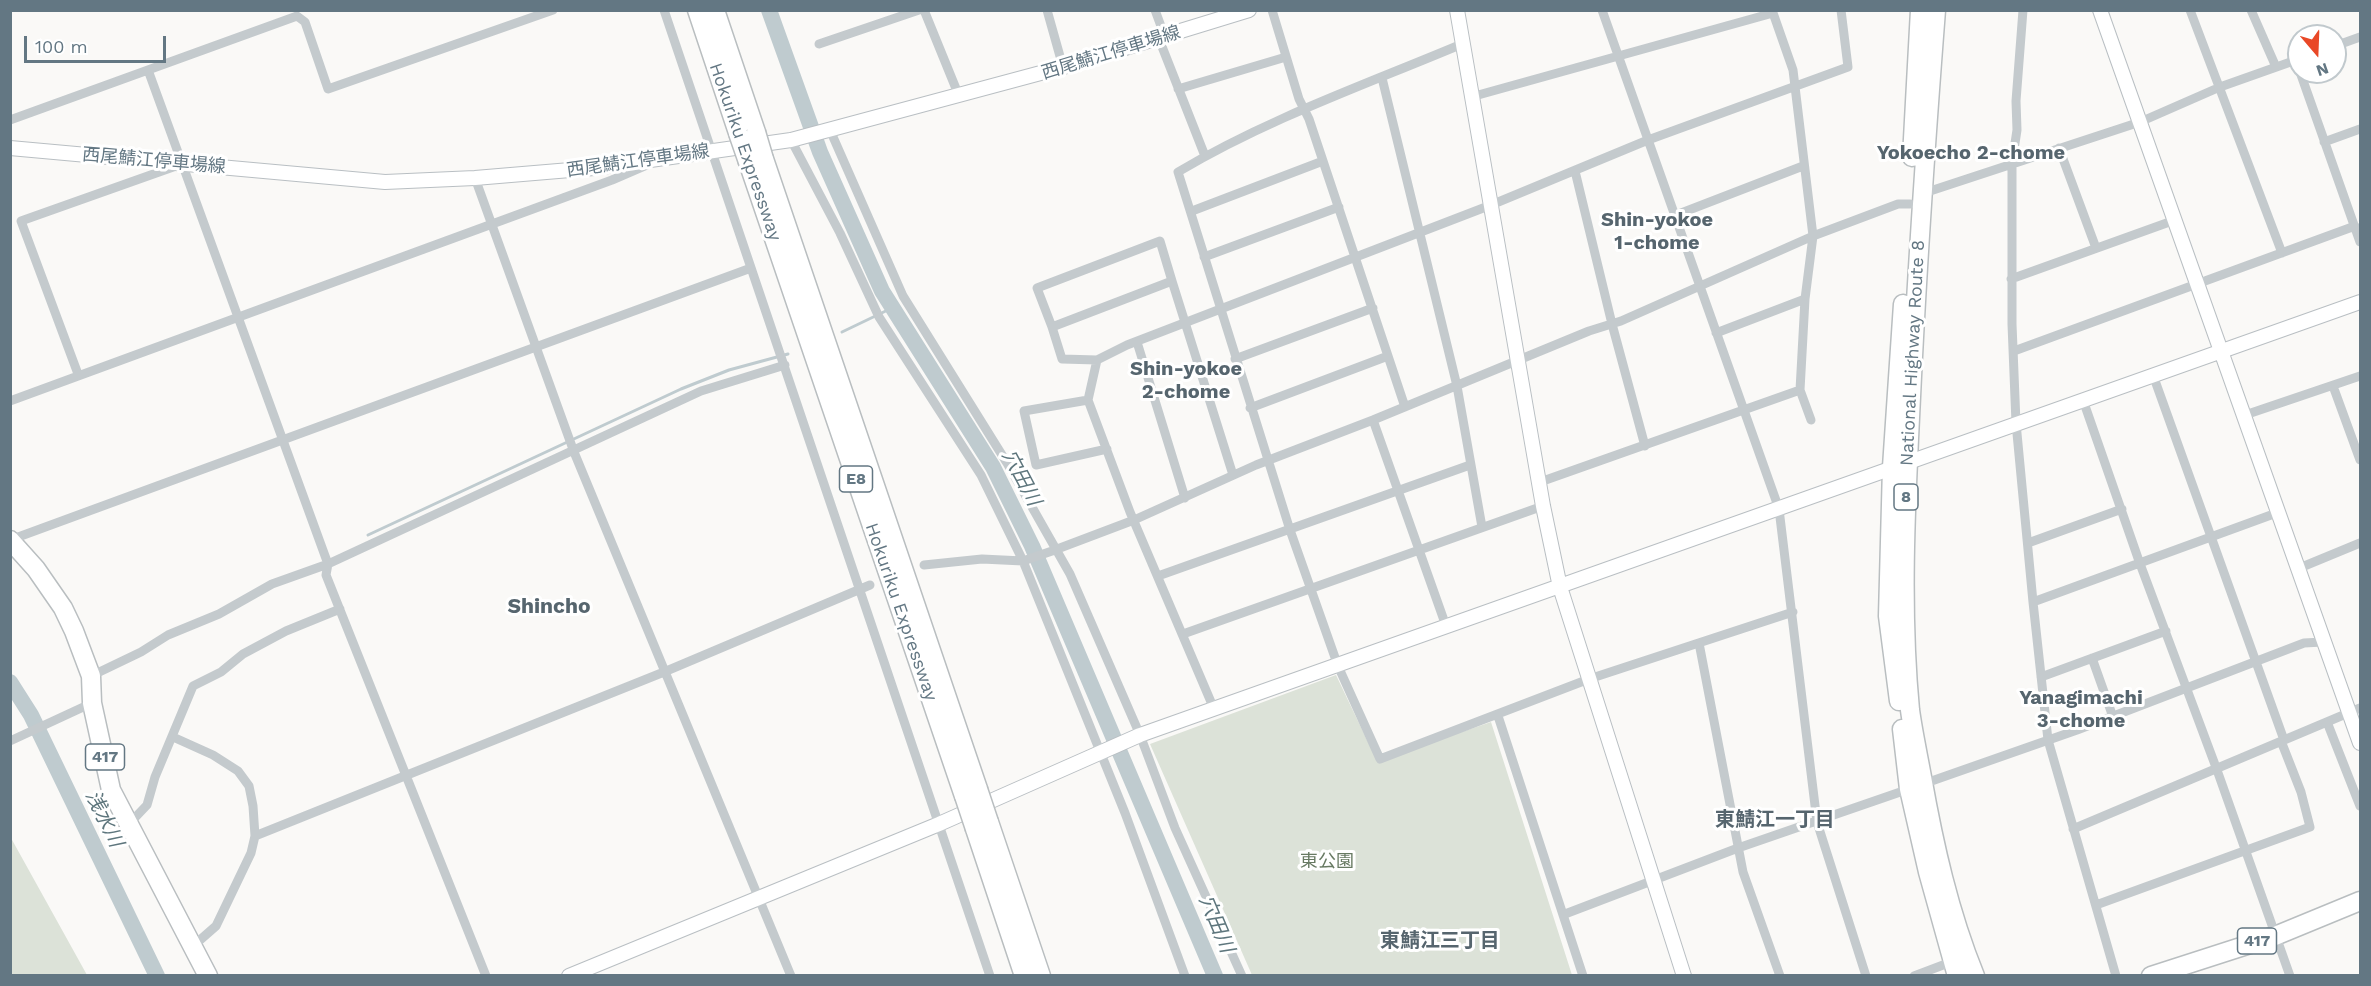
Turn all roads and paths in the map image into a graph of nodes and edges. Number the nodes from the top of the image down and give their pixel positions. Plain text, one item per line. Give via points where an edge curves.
1 (553, 10) edge
2 (664, 10) edge
3 (697, 10) edge
4 (715, 10) edge
5 (919, 10) edge
6 (924, 10) edge
7 (1047, 10) edge
8 (1155, 10) edge
9 (1249, 10) edge
10 (1272, 10) edge
11 (1457, 10) edge
12 (1602, 10) edge
13 (1841, 10) edge
14 (1920, 10) edge
15 (1936, 10) edge
16 (2023, 10) edge
17 (2100, 10) edge
18 (2190, 10) edge
19 (2253, 11) edge
20 (1772, 12) edge
21 (1162, 38) junction
22 (819, 44) dead end
23 (1462, 44) junction
24 (1286, 57) junction
25 (1620, 57) junction
26 (2287, 66) edge
27 (1063, 67) junction
28 (2276, 67) junction
29 (148, 70) junction
30 (1382, 78) junction
31 (2305, 84) edge
32 (1795, 86) junction
33 (2220, 87) junction
34 (1178, 89) junction
35 (959, 96) junction
36 (1471, 97) junction
37 (1304, 109) junction
38 (10, 120) edge
39 (2140, 122) junction
40 (2361, 129) edge
41 (827, 130) junction
42 (747, 133) junction
43 (796, 139) junction
44 (1648, 140) junction
45 (2324, 142) junction
46 (10, 148) edge
47 (2059, 148) junction
48 (711, 151) junction
49 (669, 156) junction
50 (1205, 156) junction
51 (1323, 161) junction
52 (183, 163) junction
53 (2012, 163) junction
54 (1803, 166) junction
55 (1575, 171) junction
56 (474, 178) junction
57 (1916, 199) junction
58 (1491, 205) junction
59 (1339, 207) junction
60 (1192, 211) junction
61 (1676, 215) junction
62 (2175, 219) junction
63 (492, 225) junction
64 (2355, 226) junction
65 (1420, 232) junction
66 (1813, 236) junction
67 (2361, 242) edge
68 (2096, 248) junction
69 (2282, 253) junction
70 (1357, 256) junction
71 (1204, 257) junction
72 (751, 268) junction
73 (2011, 279) junction
74 (1172, 281) junction
75 (2197, 284) junction
76 (1699, 288) junction
77 (1805, 299) junction
78 (2361, 302) edge
79 (1373, 308) junction
80 (1221, 309) junction
81 (239, 316) junction
82 (1186, 324) junction
83 (1612, 324) junction
84 (1052, 327) junction
85 (1716, 333) junction
86 (1137, 342) junction
87 (536, 345) junction
88 (2014, 351) junction
89 (2221, 353) junction
90 (1388, 356) junction
91 (1235, 359) junction
92 (1097, 360) junction
93 (1519, 360) junction
94 (785, 365) junction
95 (78, 374) junction
96 (2153, 375) junction
97 (2361, 376) edge
98 (1457, 386) junction
99 (2333, 386) junction
100 (1800, 390) junction
101 (1088, 400) junction
102 (2083, 400) junction
103 (10, 401) edge
104 (1405, 407) junction
105 (1250, 408) junction
106 (1745, 410) junction
107 (2242, 416) junction
108 (1373, 420) junction
109 (1811, 420) dead end
110 (2016, 423) junction
111 (283, 439) junction
112 (1645, 446) junction
113 (1107, 449) junction
114 (574, 452) junction
115 (2361, 460) edge
116 (1267, 462) junction
117 (1900, 464) junction
118 (1470, 465) junction
119 (1233, 475) junction
120 (1540, 482) junction
121 (1399, 491) junction
122 (1185, 498) junction
123 (1543, 506) junction
124 (1779, 509) junction
125 (2122, 509) junction
126 (2278, 514) junction
127 (1134, 520) junction
128 (1482, 527) junction
129 (1290, 530) junction
130 (2210, 538) junction
131 (10, 540) edge
132 (2028, 543) junction
133 (2361, 543) edge
134 (1419, 550) junction
135 (1053, 551) junction
136 (1025, 560) junction
137 (2139, 561) junction
138 (328, 564) junction
139 (924, 565) dead end
140 (2297, 569) junction
141 (1158, 576) junction
142 (870, 585) dead end
143 (1560, 587) junction
144 (1310, 588) junction
145 (860, 590) junction
146 (2033, 602) junction
147 (340, 609) junction
148 (1793, 612) junction
149 (1446, 626) junction
150 (2166, 632) junction
151 (1183, 634) junction
152 (2323, 642) junction
153 (1699, 643) junction
154 (2092, 658) junction
155 (2256, 664) junction
156 (1338, 666) junction
157 (664, 672) junction
158 (90, 676) junction
159 (2041, 676) junction
160 (1589, 679) junction
161 (2186, 688) junction
162 (92, 703) junction
163 (1214, 709) junction
164 (2355, 711) edge
165 (1498, 716) junction
166 (2114, 717) junction
167 (2328, 722) junction
168 (1140, 735) junction
169 (173, 737) junction
170 (2048, 740) junction
171 (10, 741) edge
172 (2283, 741) junction
173 (2361, 743) edge
174 (1100, 753) junction
175 (2217, 770) junction
176 (407, 774) junction
177 (1916, 786) junction
178 (2361, 806) edge
179 (1817, 822) junction
180 (939, 824) junction
181 (128, 825) junction
182 (982, 825) junction
183 (2073, 829) junction
184 (255, 836) junction
185 (1738, 848) junction
186 (2246, 851) junction
187 (1653, 882) junction
188 (759, 899) junction
189 (2361, 902) edge
190 (2096, 905) junction
191 (1565, 914) junction
192 (2275, 936) junction
193 (192, 947) junction
194 (1954, 969) edge
195 (592, 971) edge
196 (208, 975) edge
197 (486, 975) edge
198 (569, 975) edge
199 (791, 975) edge
200 (990, 975) edge
201 (1024, 975) edge
202 (1041, 975) edge
203 (1185, 975) edge
204 (1242, 975) edge
205 (1583, 975) edge
206 (1684, 975) edge
207 (1780, 975) edge
208 (1866, 975) edge
209 (1914, 975) edge
210 (1976, 975) edge
211 (2116, 975) edge
212 (2151, 975) edge
213 (2290, 975) edge

1 - 29 street via 328,89 305,22 297,16
2 - 48 street
3 - 42 highway, Hokuriku Expressway / E8
4 - 42 highway, Hokuriku Expressway / E8
5 - 22 street
6 - 35 street
7 - 27 street
8 - 21 street
9 - 21 street, 西尾鯖江停車場線
10 - 24 street
11 - 23 street
12 - 25 street
13 - 32 street via 1848,67
14 - 57 highway, National Highway Route 8 / 8
15 - 57 highway, National Highway Route 8 / 8
16 - 53 street
17 - 39 street
18 - 33 street
19 - 28 street
20 - 25 street
20 - 32 street
21 - 27 street, 西尾鯖江停車場線
21 - 34 street
23 - 30 street
23 - 36 street
24 - 34 street
24 - 37 street
25 - 36 street
25 - 44 street
26 - 28 street
27 - 35 street, 西尾鯖江停車場線
28 - 33 street
29 - 38 street
29 - 52 street
30 - 37 street
30 - 65 street
31 - 45 street
32 - 44 street
32 - 54 street
33 - 39 street
33 - 69 street
34 - 50 street
35 - 41 street, 西尾鯖江停車場線
36 - 58 street
37 - 50 street
37 - 51 street
39 - 47 street
39 - 62 street
40 - 45 street
41 - 43 street, 西尾鯖江停車場線
41 - 135 street via 903,296 1007,463
42 - 182 highway, Hokuriku Expressway / E8, bridge
43 - 48 street, 西尾鯖江停車場線
43 - 136 street via 879,317 981,475
44 - 55 street
44 - 61 street
45 - 64 street
46 - 52 street, 西尾鯖江停車場線
47 - 53 street
47 - 68 street
48 - 49 street, 西尾鯖江停車場線
48 - 72 street
49 - 56 street, 西尾鯖江停車場線 via 594,168
49 - 63 street
50 - 60 street via 1178,172
51 - 59 street
51 - 60 street
52 - 56 street, 西尾鯖江停車場線 via 385,182
52 - 81 street
52 - 95 street via 21,221
53 - 57 street
53 - 73 street
54 - 61 street
54 - 66 street
55 - 58 street
55 - 83 street
56 - 63 street
57 - 66 street
57 - 117 highway, National Highway Route 8 / 8
58 - 65 street
58 - 93 street
59 - 70 street
59 - 71 street
60 - 71 street
61 - 76 street
62 - 68 street
62 - 75 street
63 - 81 street
63 - 87 street
64 - 67 street
64 - 69 street
65 - 70 street
65 - 98 street
66 - 76 street
66 - 77 street
68 - 73 street
69 - 75 street
70 - 79 street
70 - 80 street
71 - 80 street
72 - 87 street
72 - 94 street
73 - 88 street
74 - 82 street
74 - 84 street
74 - 84 street via 1160,241 1037,288
75 - 88 street
75 - 89 street
76 - 83 street
76 - 85 street
77 - 85 street
77 - 100 street
78 - 89 street
79 - 90 street
79 - 91 street
80 - 82 street
80 - 91 street
81 - 95 street
81 - 111 street
82 - 86 street
82 - 119 street
83 - 93 street
83 - 112 street
84 - 92 street via 1062,359
85 - 106 street
86 - 92 street
86 - 122 street
87 - 111 street
87 - 114 street
88 - 110 street
89 - 96 street
89 - 107 street
90 - 104 street
90 - 105 street
91 - 105 street
92 - 101 street
93 - 98 street
93 - 120 street
94 - 114 street via 701,391
94 - 145 street
95 - 103 street
96 - 102 street
96 - 130 street
97 - 99 street
98 - 104 street
98 - 118 street
99 - 107 street
99 - 115 street
100 - 106 street
100 - 109 street
101 - 113 street
101 - 113 street via 1023,407 1036,465
102 - 110 street
102 - 125 street
104 - 108 street
105 - 116 street
106 - 112 street
106 - 124 street
107 - 126 street
108 - 116 street
108 - 121 street
110 - 117 street
110 - 132 street
111 - 131 street
111 - 138 street
112 - 120 street
113 - 127 street
114 - 138 street
114 - 157 street
116 - 119 street
116 - 129 street
117 - 124 street
117 - 177 highway, National Highway Route 8 / 8 via 1888,616
118 - 121 street
118 - 128 street
119 - 122 street
120 - 123 street
121 - 129 street
121 - 134 street
122 - 127 street
123 - 128 street
123 - 143 street
124 - 143 street
124 - 148 street
125 - 132 street
125 - 137 street
126 - 130 street
126 - 140 street
127 - 135 street
127 - 141 street
128 - 134 street
129 - 141 street
129 - 144 street
130 - 137 street
130 - 155 street
131 - 158 highway, 417 via 63,608
132 - 146 street
133 - 140 street
134 - 144 street
134 - 149 street
135 - 136 street
135 - 168 street via 1070,574
136 - 139 street via 982,559
136 - 174 street
137 - 146 street
137 - 150 street
138 - 147 street via 326,575
138 - 158 street via 272,584
140 - 152 street
141 - 151 street
142 - 145 street
143 - 149 street
143 - 160 street
144 - 151 street
144 - 156 street
145 - 157 street
145 - 180 street
146 - 159 street
147 - 169 street via 260,645 193,686
147 - 176 street
148 - 153 street
148 - 179 street
149 - 156 street
150 - 154 street
150 - 161 street
151 - 163 street
152 - 155 street via 2304,644
152 - 164 street
153 - 160 street
153 - 185 street
154 - 159 street
154 - 166 street
155 - 161 street
155 - 172 street
156 - 163 street
156 - 165 street via 1380,759
157 - 176 street
157 - 188 street
158 - 162 highway, 417
159 - 170 street
160 - 165 street
160 - 187 street
161 - 166 street
161 - 175 street
162 - 171 street
162 - 181 highway, 417 via 111,790
163 - 168 street
164 - 167 street
164 - 173 street
165 - 191 street
166 - 170 street
167 - 172 street
167 - 178 street
168 - 174 street
168 - 204 street via 1175,828
169 - 181 street via 147,805
169 - 184 street via 238,771 249,786
170 - 177 street
170 - 183 street
172 - 175 street
172 - 186 street via 2310,827
174 - 180 street
174 - 203 street
175 - 183 street
175 - 186 street
176 - 184 street
176 - 197 street
177 - 179 street
177 - 194 highway, National Highway Route 8 / 8
177 - 210 highway, National Highway Route 8 / 8 via 1962,945
179 - 185 street
179 - 208 street
180 - 188 street
180 - 200 street
181 - 193 highway, 417
182 - 201 highway, Hokuriku Expressway / E8
182 - 202 highway, Hokuriku Expressway / E8
183 - 190 street
184 - 193 street via 251,853 216,926
185 - 187 street
185 - 207 street
186 - 190 street
186 - 192 street
187 - 191 street
187 - 206 street
188 - 195 street
188 - 199 street
189 - 192 highway, 417
190 - 211 street
191 - 205 street
192 - 212 highway, 417
192 - 213 street
193 - 196 highway, 417
194 - 209 street
195 - 198 street

